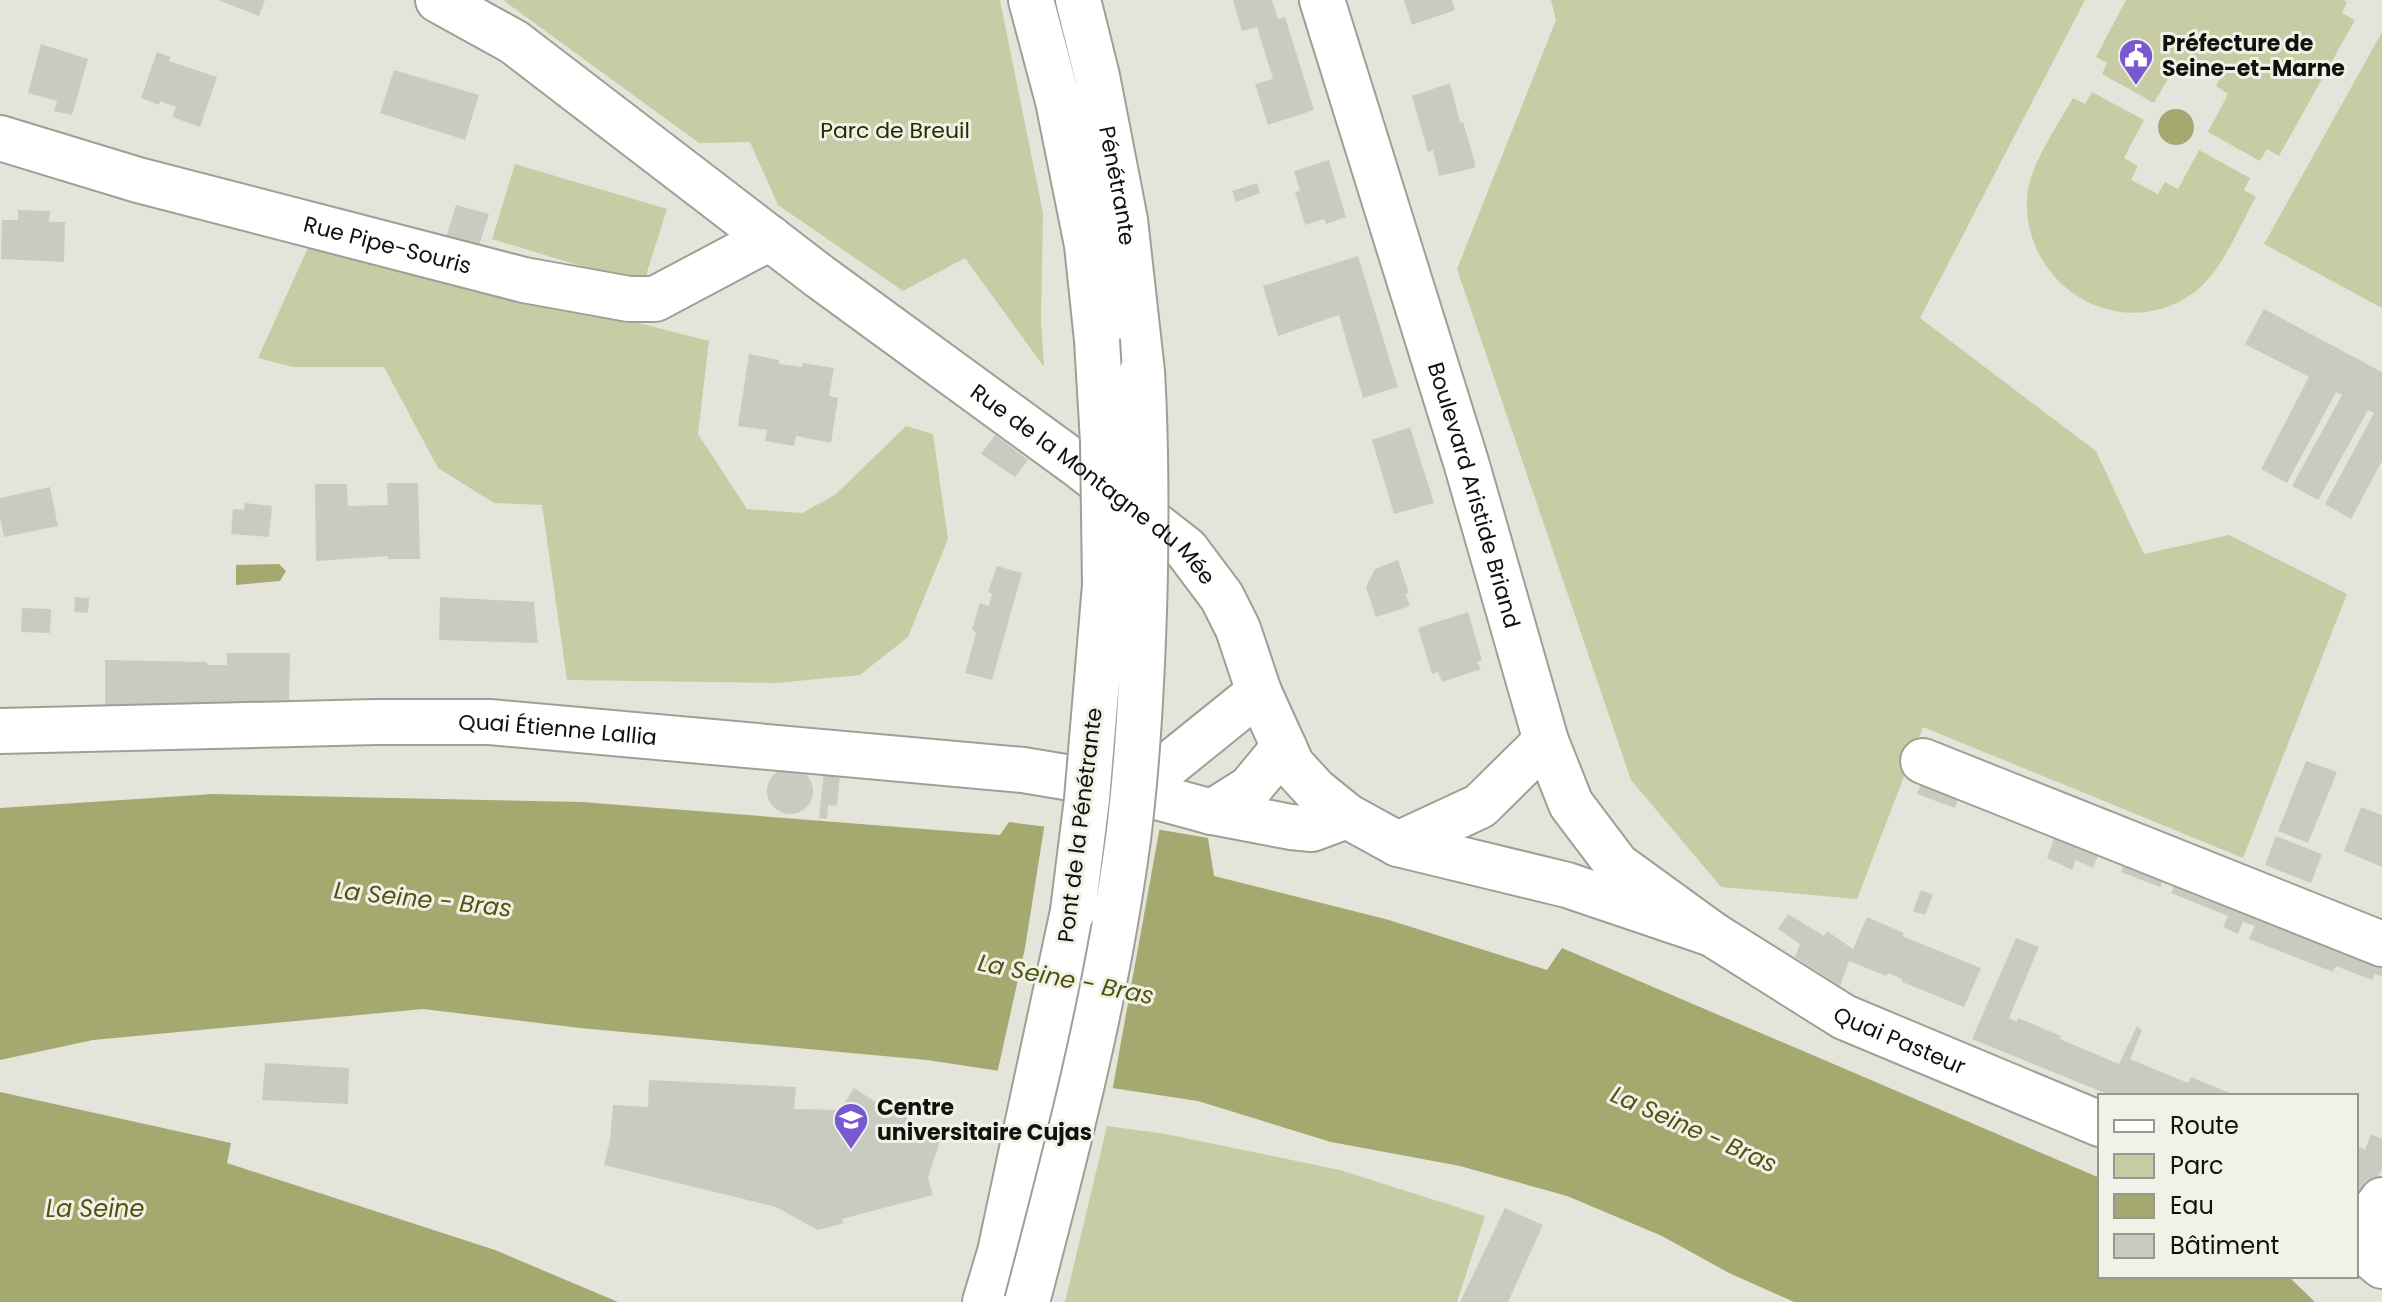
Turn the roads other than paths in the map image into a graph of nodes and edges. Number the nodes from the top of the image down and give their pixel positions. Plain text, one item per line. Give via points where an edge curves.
1 (438, 0) edge
2 (1031, 0) edge
3 (1078, 0) edge
4 (1322, 0) edge
5 (0, 138) edge
6 (770, 238) junction
7 (1097, 340) joint
8 (1142, 372) joint
9 (1259, 692) junction
10 (0, 731) edge
11 (1546, 741) junction
12 (1284, 747) junction
13 (1923, 761) dead end
14 (1113, 785) junction
15 (1212, 812) junction
16 (1347, 816) junction
17 (1398, 844) junction
18 (1712, 934) junction
19 (2382, 944) edge
20 (2098, 1123) edge
21 (2382, 1200) edge
22 (2358, 1232) edge
23 (2358, 1246) edge
24 (2382, 1266) edge
25 (985, 1302) edge
26 (1027, 1302) edge

1 - 6 street, Rue de la Montagne du Mée via 514,42
2 - 7 street, Pénétrante via 1087,245
3 - 8 street, Pénétrante via 1123,205
4 - 11 street, Boulevard Aristide Briand
5 - 6 street, Rue Pipe-Souris via 138,180 524,280 629,299 655,299
6 - 9 street, Rue de la Montagne du Mée via 1186,549 1233,618
7 - 25 street, Pont de la Pénétrante, bridge via 1105,585 1087,799 1073,911
8 - 26 street, Pont de la Pénétrante, bridge via 1147,446 1143,671 1128,838 1072,1131
9 - 12 street, Rue de la Montagne du Mée
9 - 14 street via 1171,763
10 - 14 street, Quai Étienne Lallia via 490,722 1023,770
11 - 17 street via 1480,806
11 - 18 street, Boulevard Aristide Briand via 1571,804 1617,865
12 - 15 street via 1250,788
12 - 16 street, Rue de la Montagne du Mée via 1292,765
13 - 19 street
14 - 15 street, Quai Étienne Lallia
15 - 16 street, Quai Étienne Lallia via 1312,829
16 - 17 street, Rue de la Montagne du Mée
17 - 18 street, Rue de la Montagne du Mée via 1567,885
18 - 20 street, Quai Pasteur via 1844,1017
21 - 22 street
23 - 24 street

